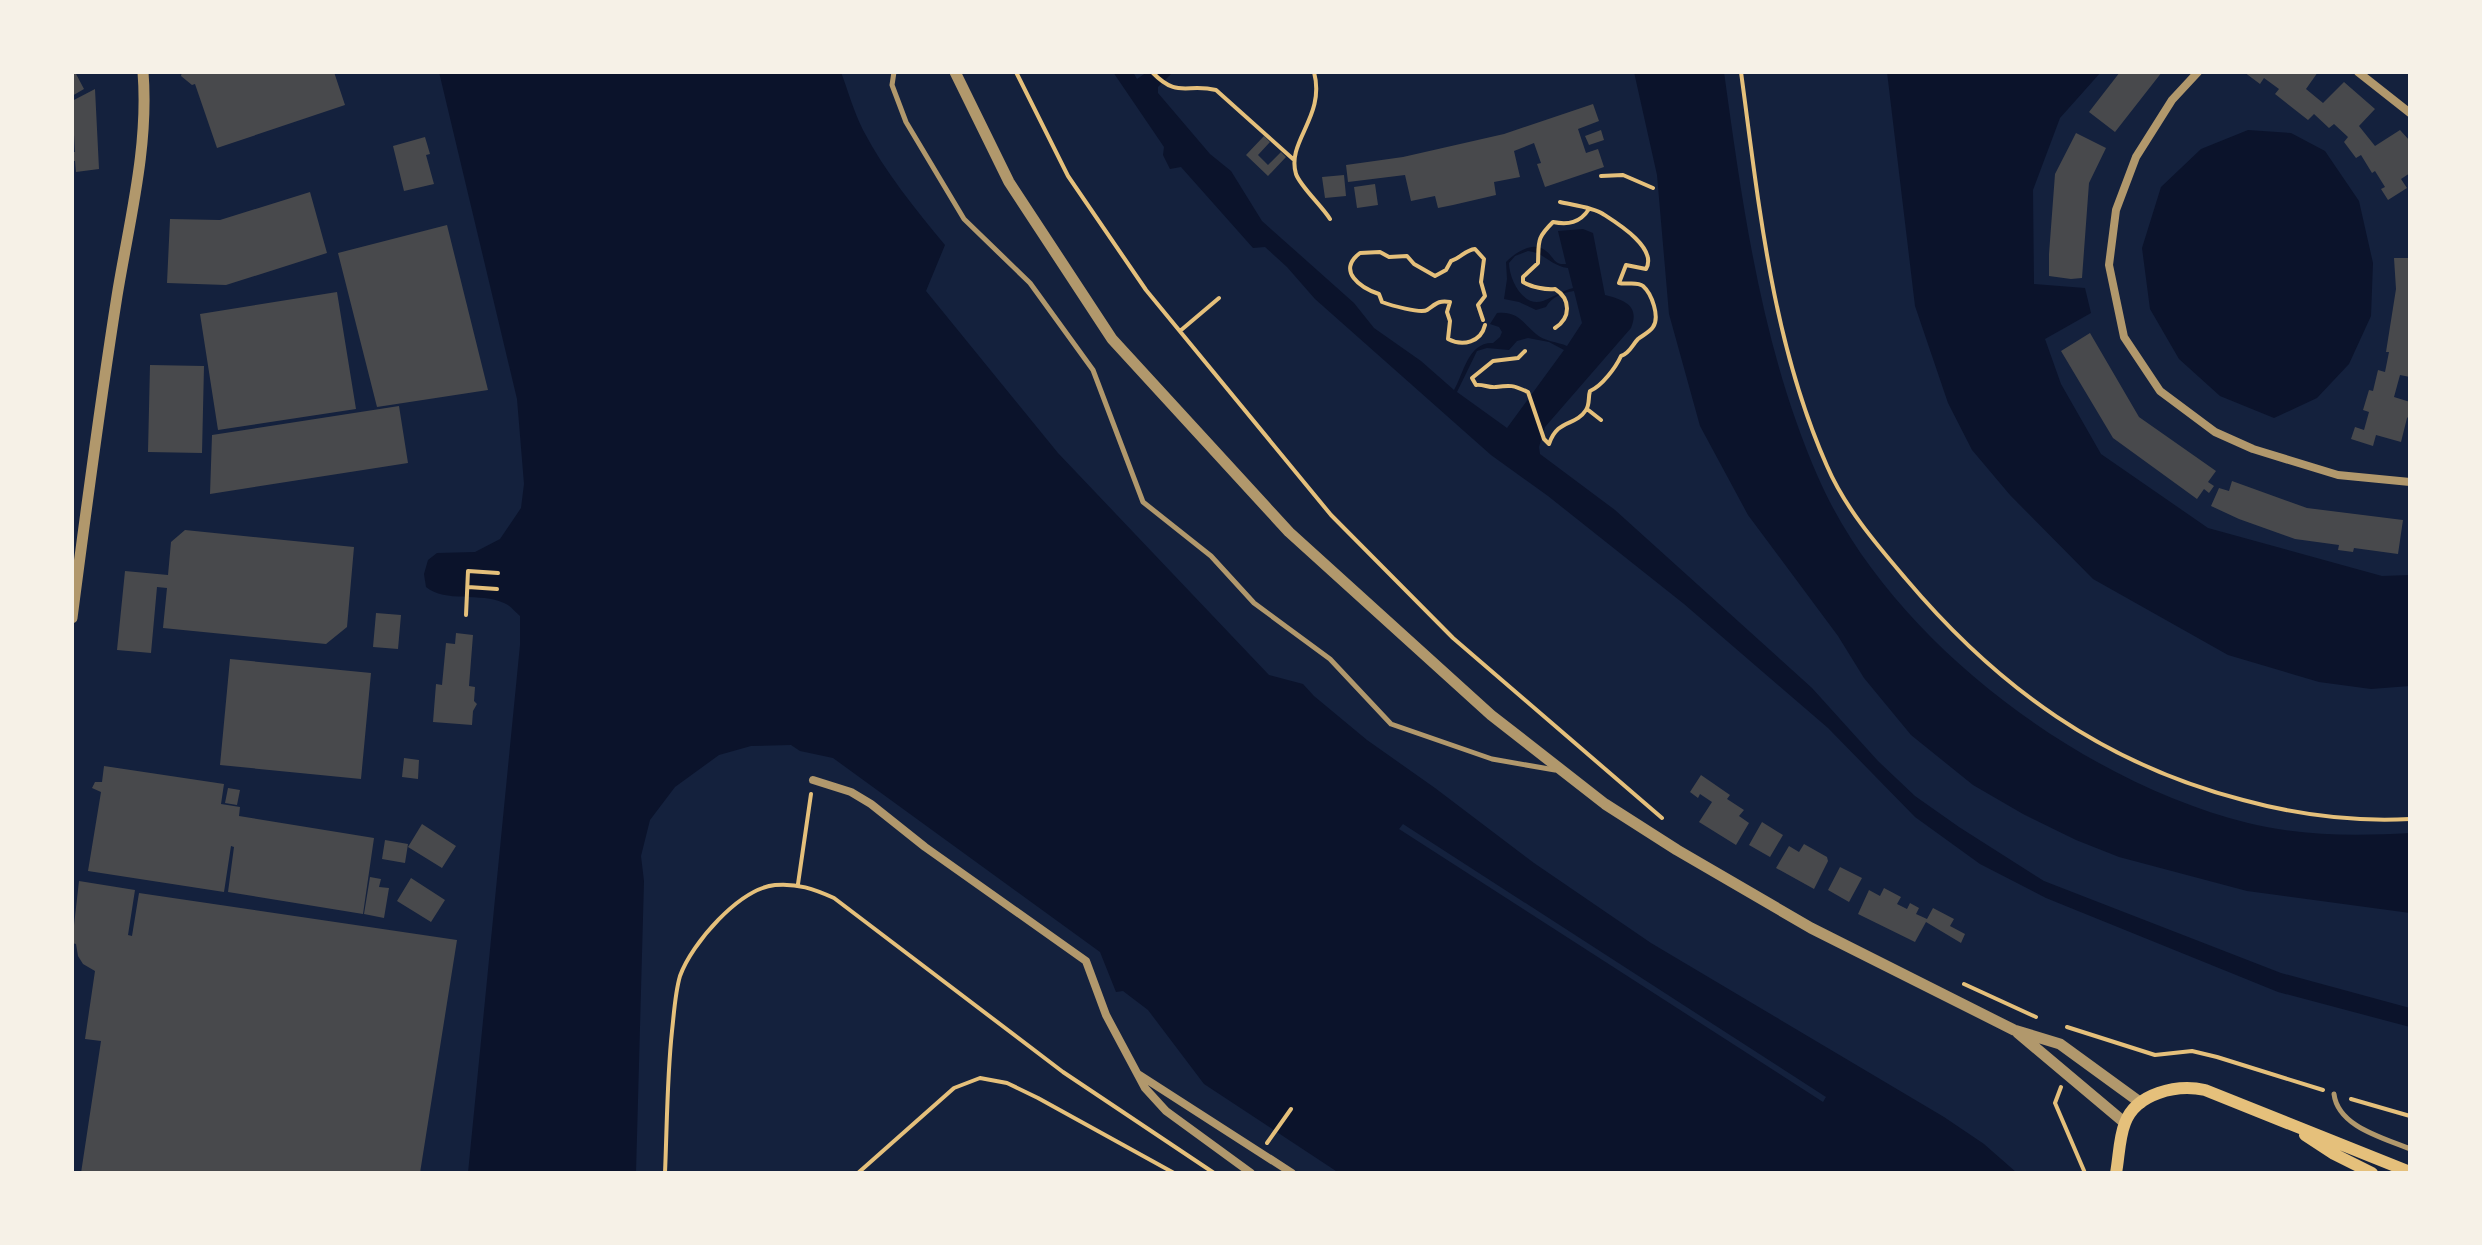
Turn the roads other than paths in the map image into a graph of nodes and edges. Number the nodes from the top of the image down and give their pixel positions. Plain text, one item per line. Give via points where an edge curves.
1 (143, 72) edge
2 (894, 72) edge
3 (955, 72) edge
4 (2198, 72) edge
5 (2358, 72) edge
6 (2410, 113) edge
7 (2410, 482) edge
8 (72, 618) edge
9 (1563, 771) junction
10 (813, 780) road end
11 (2014, 1030) junction
12 (1135, 1072) junction
13 (2334, 1094) road end
14 (2141, 1103) junction
15 (2125, 1123) junction
16 (2292, 1127) junction
17 (2410, 1149) edge
18 (2410, 1172) edge
19 (1251, 1173) edge
20 (1292, 1173) edge
21 (2116, 1173) edge
22 (2372, 1173) edge

1 - 8 street via 141,153
2 - 9 lane via 892,85 906,122 964,219 1030,283 1093,370 1143,502 1211,556 1254,603 1330,659 1391,724 1492,759
3 - 9 street via 1009,182 1112,339 1289,532 1491,715
4 - 7 street via 2172,100 2136,157 2116,210 2109,265 2124,337 2160,391 2215,432 2338,475
5 - 6 street
9 - 11 street via 1677,850 1811,928
10 - 12 street via 871,804 1086,961
11 - 14 street via 2060,1044
11 - 15 street
12 - 19 street via 1166,1111
12 - 20 street
13 - 17 lane via 2349,1120
14 - 15 main road
14 - 16 main road via 2169,1089 2192,1087
15 - 21 main road
16 - 18 main road
16 - 22 main road

